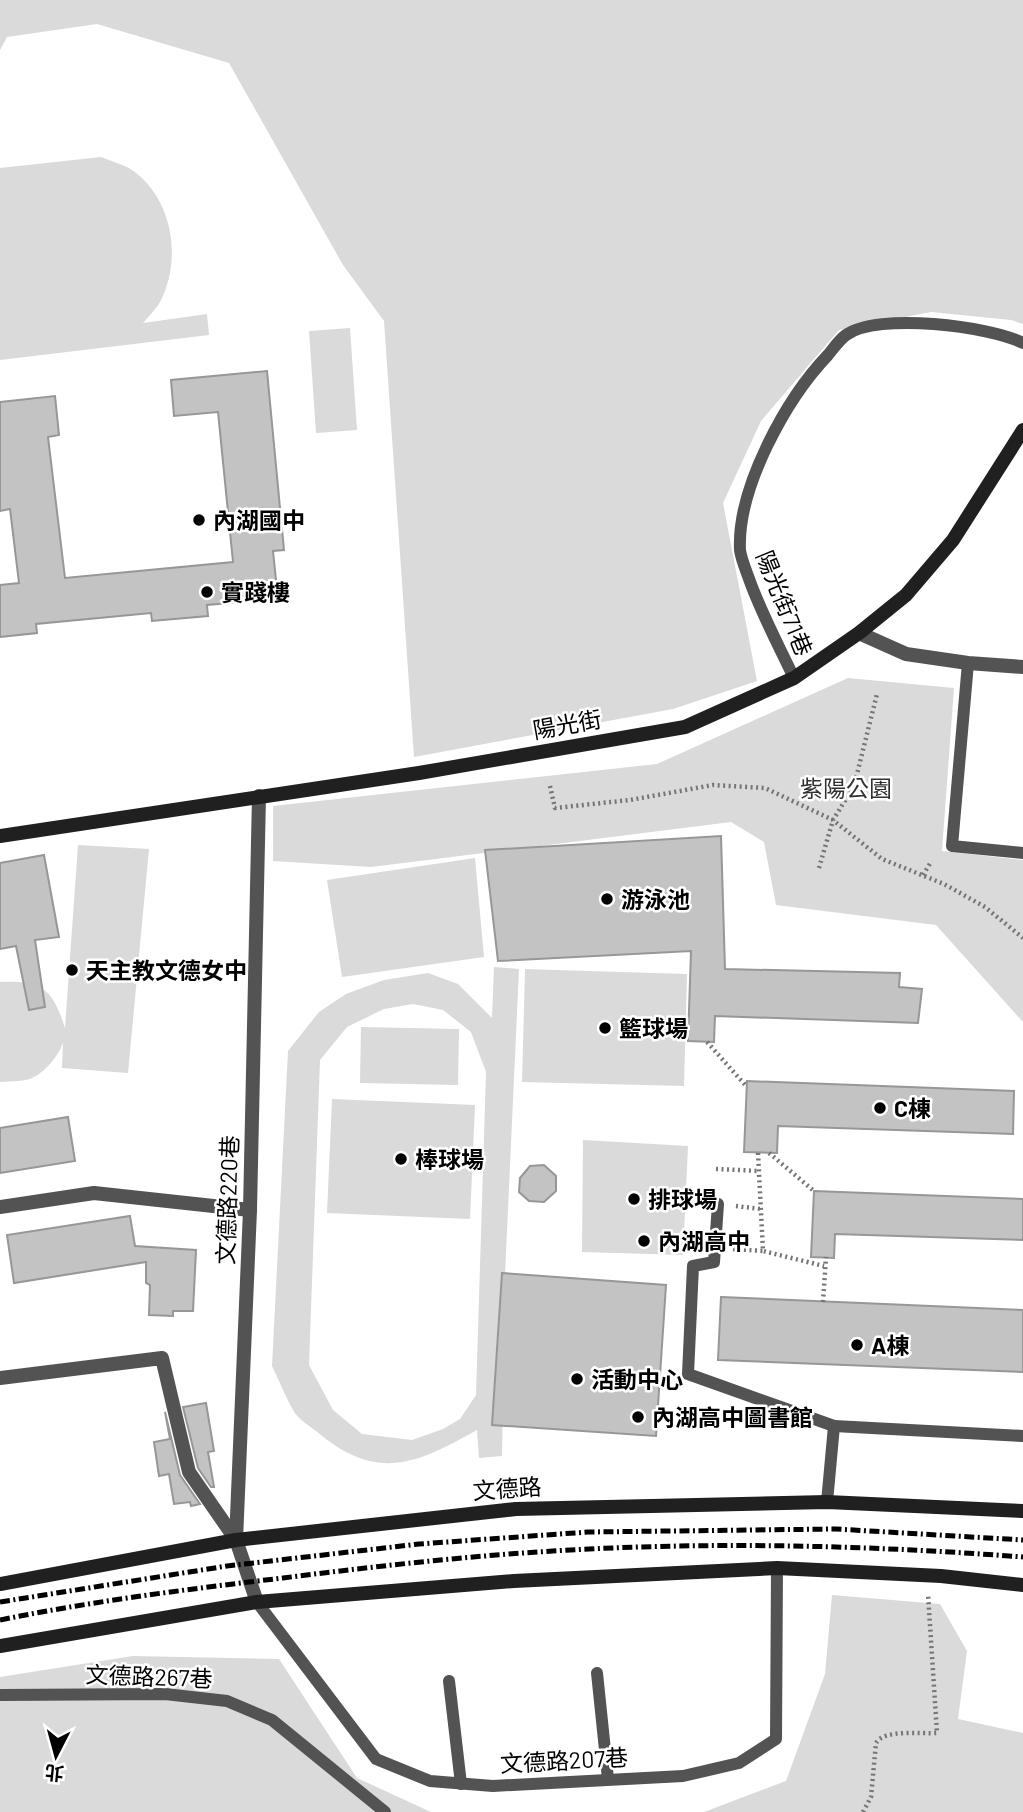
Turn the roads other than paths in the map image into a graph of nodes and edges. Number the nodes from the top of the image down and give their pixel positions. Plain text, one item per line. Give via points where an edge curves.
1 (1023, 343) edge
2 (1023, 430) edge
3 (859, 633) junction
4 (968, 663) junction
5 (1023, 667) edge
6 (793, 678) junction
7 (259, 796) junction
8 (0, 836) edge
9 (1023, 853) edge
10 (718, 1204) dead end
11 (0, 1207) edge
12 (250, 1210) junction
13 (0, 1378) edge
14 (834, 1426) junction
15 (1023, 1436) edge
16 (827, 1502) junction
17 (1023, 1511) edge
18 (236, 1540) junction
19 (777, 1568) junction
20 (0, 1584) edge
21 (1023, 1585) edge
22 (257, 1602) junction
23 (0, 1646) edge
24 (597, 1673) dead end
25 (449, 1681) dead end
26 (0, 1695) edge
27 (608, 1779) junction
28 (460, 1784) junction
29 (385, 1812) edge

1 - 6 lane, 陽光街71巷 via 978,330 897,322 870,326 846,335 815,369 775,426 745,505 740,552
2 - 3 main road, 陽光街 via 953,540 906,594
3 - 4 street via 906,654
3 - 6 main road, 陽光街
4 - 5 street
4 - 9 lane via 952,846
6 - 7 main road, 陽光街 via 685,727
7 - 8 main road, 陽光街
7 - 12 street, 文德路220巷
10 - 14 lane via 714,1262 693,1266 688,1374
11 - 12 street via 94,1193
12 - 18 street, 文德路220巷
13 - 18 street via 162,1358 190,1472
14 - 15 lane
14 - 16 lane
16 - 17 main road, 文德路
16 - 18 main road, 文德路 via 516,1508
18 - 20 main road, 文德路
18 - 22 street, 文德路220巷
19 - 21 main road
19 - 22 main road via 514,1581
19 - 27 lane, 文德路207巷 via 776,1739 739,1763 683,1776
22 - 23 main road
22 - 28 lane, 文德路207巷 via 376,1759 430,1781
24 - 27 lane
25 - 28 lane
26 - 29 lane, 文德路267巷 via 164,1694 227,1701 272,1720
27 - 28 lane, 文德路207巷

